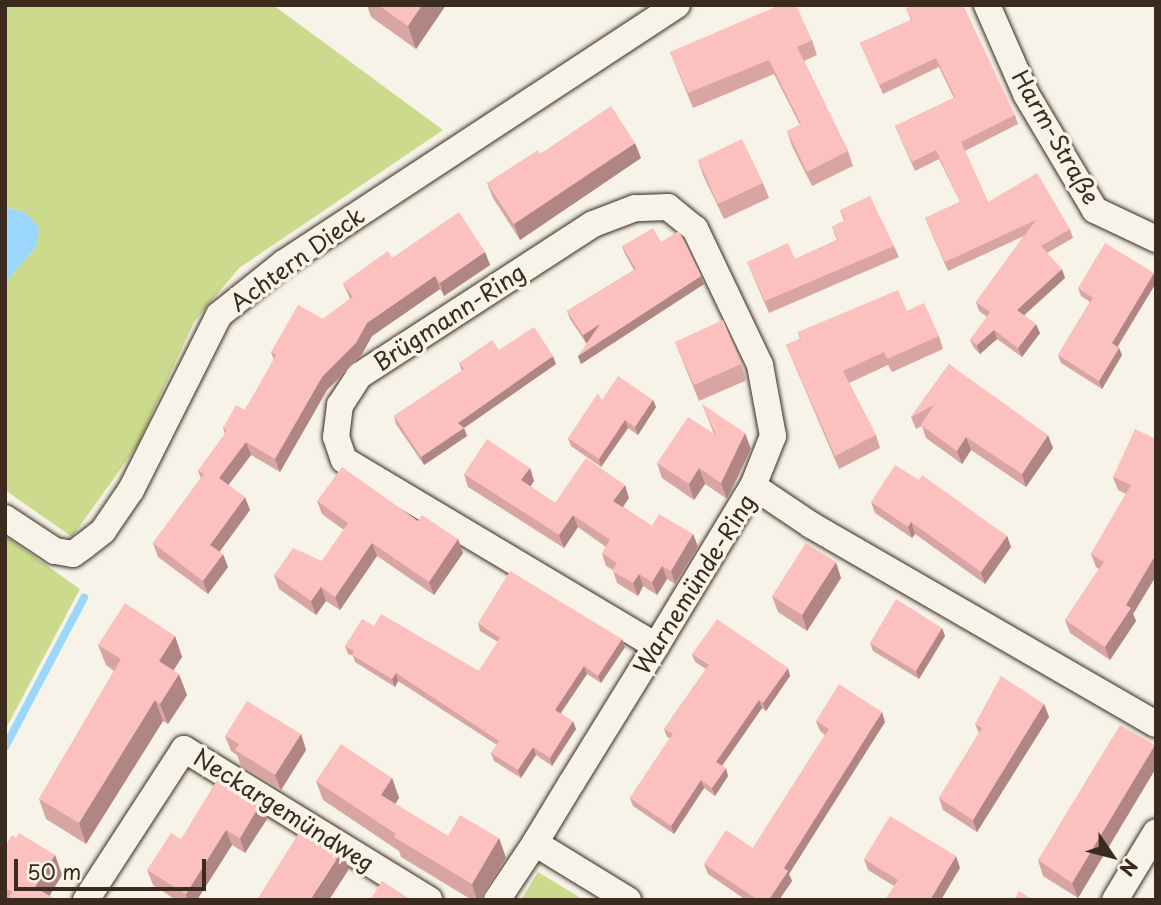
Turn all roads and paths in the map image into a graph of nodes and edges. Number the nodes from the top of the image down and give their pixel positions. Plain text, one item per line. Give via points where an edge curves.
1 (677, 5) edge
2 (987, 5) edge
3 (1156, 239) edge
4 (753, 486) junction
5 (5, 518) edge
6 (656, 646) junction
7 (1156, 724) edge
8 (1156, 832) edge
9 (535, 843) junction
10 (86, 900) edge
11 (429, 900) edge
12 (497, 900) edge
13 (628, 900) edge
14 (1115, 900) edge

1 - 5 street, Achtern Dieck via 296,256 219,315 131,490 103,531 84,546 73,554 55,551
2 - 3 street, Harm-Straße via 1026,94 1095,210
4 - 6 street, Warnemünde-Ring
4 - 6 street, Brügmann-Ring via 774,436 760,365 695,229 668,207 635,208 593,224 359,376 340,405 336,437 344,460
4 - 7 street, Warnemünde-Ring via 811,525
6 - 9 street, Warnemünde-Ring
8 - 14 street
9 - 12 street, Warnemünde-Ring
9 - 13 street
10 - 11 street, Neckargemündweg via 184,749

